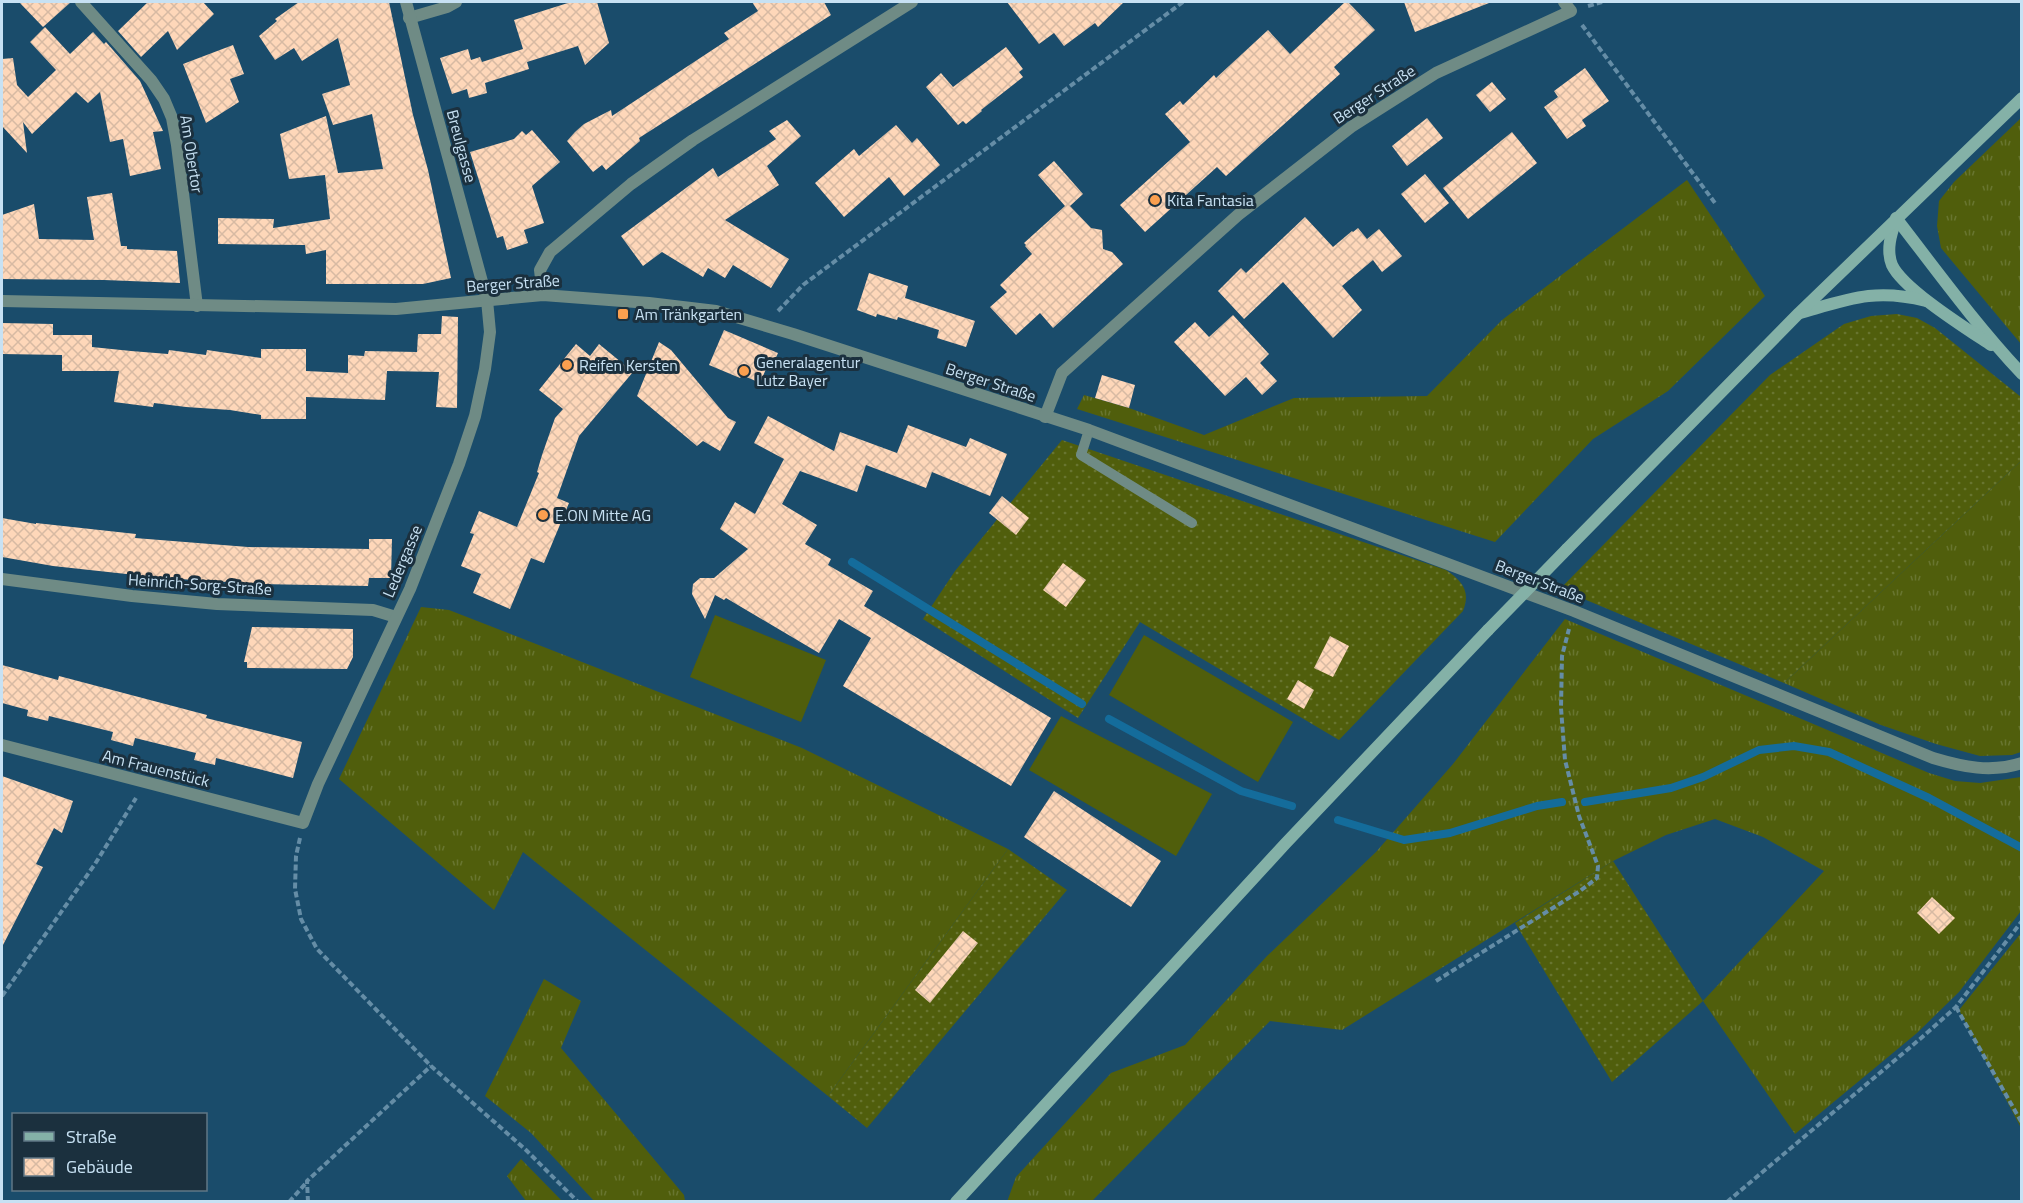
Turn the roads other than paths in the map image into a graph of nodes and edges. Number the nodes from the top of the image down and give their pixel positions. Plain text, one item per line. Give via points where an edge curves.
1 (81, 2) edge
2 (406, 2) edge
3 (456, 2) edge
4 (912, 2) edge
5 (1568, 6) edge
6 (410, 18) junction
7 (2022, 98) edge
8 (1896, 218) junction
9 (543, 295) junction
10 (487, 300) junction
11 (2, 302) edge
12 (1928, 302) junction
13 (197, 306) junction
14 (1798, 313) junction
15 (2001, 353) junction
16 (2022, 374) edge
17 (1045, 417) junction
18 (1089, 430) junction
19 (1192, 523) dead end
20 (2, 579) edge
21 (396, 617) junction
22 (2, 745) edge
23 (2022, 763) edge
24 (303, 823) joint
25 (956, 1202) edge

1 - 13 street, Am Obertor via 152,80 172,118
2 - 6 street, Breulgasse
3 - 6 street
4 - 9 street via 693,140 631,184 550,252 540,270
5 - 17 street, Berger Straße via 1436,73 1351,127 1238,215 1062,373
6 - 10 street, Breulgasse
7 - 8 main road
8 - 12 main road via 1889,252 1893,266
8 - 14 main road
8 - 15 main road
9 - 10 street, Berger Straße
9 - 17 street, Berger Straße via 716,311
10 - 13 street, Berger Straße via 396,309
10 - 21 street, Ledergasse via 490,332 475,416
11 - 13 street, Berger Straße
12 - 14 main road via 1872,295
12 - 15 main road
14 - 25 main road, bridge via 1285,844
15 - 16 main road
17 - 18 street, Berger Straße
18 - 19 lane via 1081,455
18 - 23 street, Berger Straße via 1574,611 1933,758 1982,769
20 - 21 street, Heinrich-Sorg-Straße via 217,604 373,610
21 - 24 street, Ledergasse
22 - 24 street, Am Frauenstück

